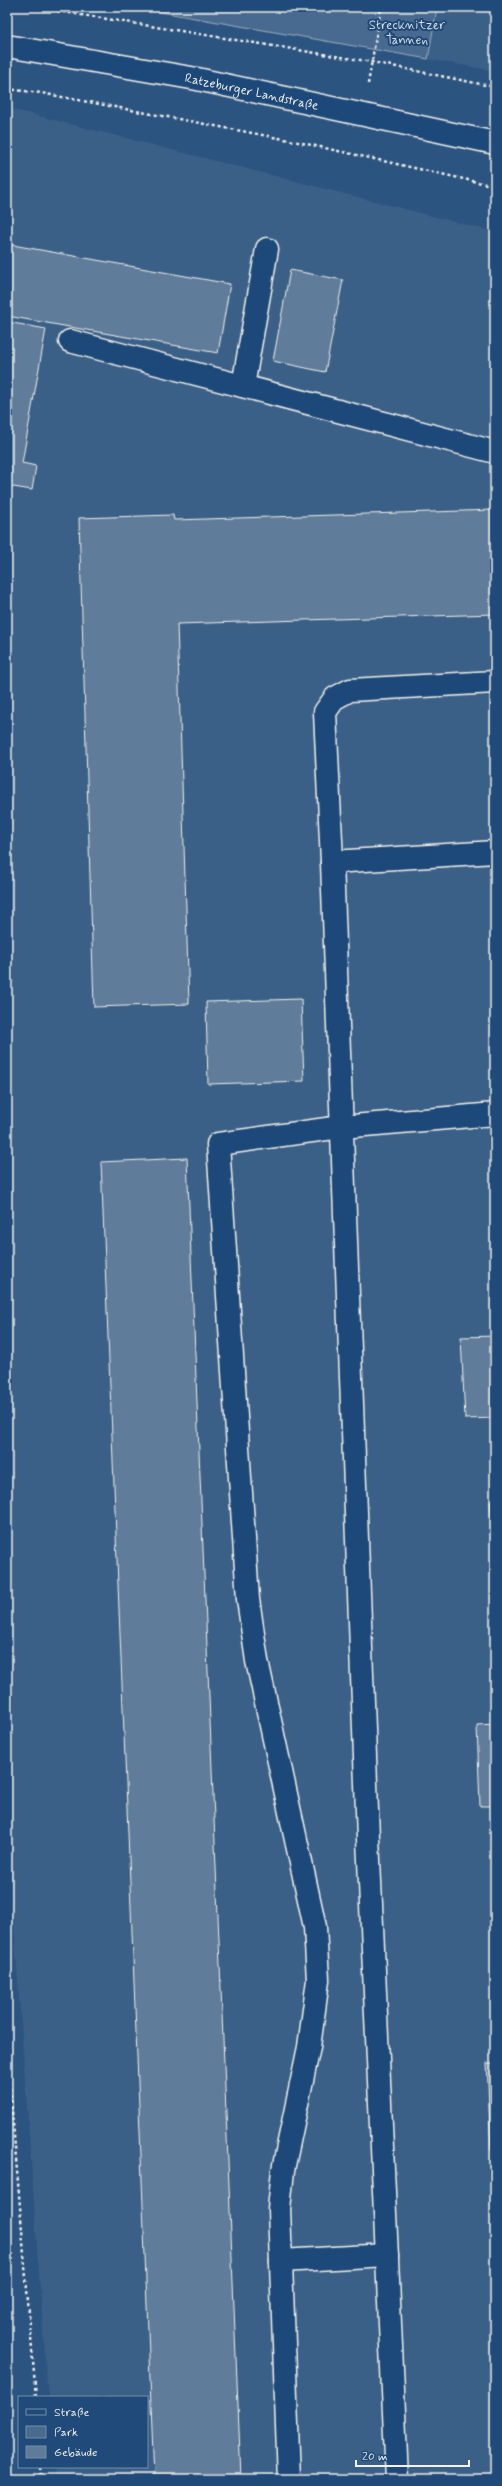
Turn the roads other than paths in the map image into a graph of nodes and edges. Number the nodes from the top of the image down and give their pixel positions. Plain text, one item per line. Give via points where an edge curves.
1 (7, 46) edge
2 (495, 143) edge
3 (267, 249) dead end
4 (70, 342) dead end
5 (243, 386) junction
6 (495, 452) edge
7 (495, 682) edge
8 (495, 852) edge
9 (332, 862) junction
10 (495, 1114) edge
11 (341, 1127) junction
12 (387, 2255) junction
13 (281, 2261) junction
14 (290, 2479) edge
15 (397, 2479) edge

1 - 2 main road, Ratzeburger Landstraße via 197,78
3 - 5 main road
4 - 5 main road
5 - 6 main road
7 - 9 main road via 350,690 334,698 326,712
8 - 9 main road
9 - 11 main road
10 - 11 main road
11 - 12 main road
11 - 13 main road via 218,1144 248,1599 257,1661 314,1927 318,1980 309,2048 282,2170 279,2209
12 - 13 main road
12 - 15 main road
13 - 14 main road

